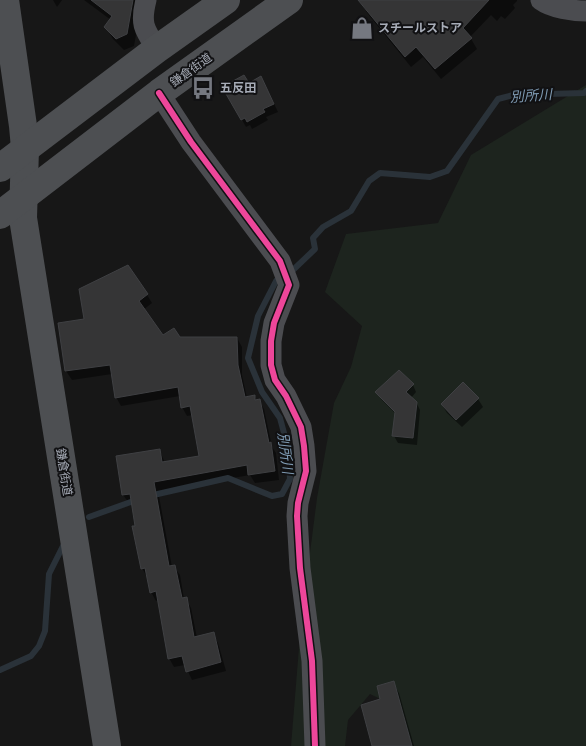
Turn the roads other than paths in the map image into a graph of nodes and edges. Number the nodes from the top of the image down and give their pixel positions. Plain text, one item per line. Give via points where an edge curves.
1 (5, 0) edge
2 (146, 0) edge
3 (226, 0) edge
4 (289, 0) edge
5 (541, 0) edge
6 (586, 11) edge
7 (157, 49) junction
8 (159, 93) junction
9 (25, 148) junction
10 (0, 168) edge
11 (23, 197) junction
12 (0, 215) edge
13 (107, 746) edge
14 (315, 746) edge

1 - 9 main road, 鎌倉街道
2 - 7 street via 143,26
3 - 7 main road
4 - 8 main road, 鎌倉街道
5 - 6 street via 563,8
7 - 9 main road
8 - 11 main road, 鎌倉街道
8 - 14 street via 280,261 290,285 274,323 271,365 301,427 304,446 306,471 297,516 312,660
9 - 10 main road
9 - 11 main road, 鎌倉街道
11 - 12 main road
11 - 13 main road, 鎌倉街道

